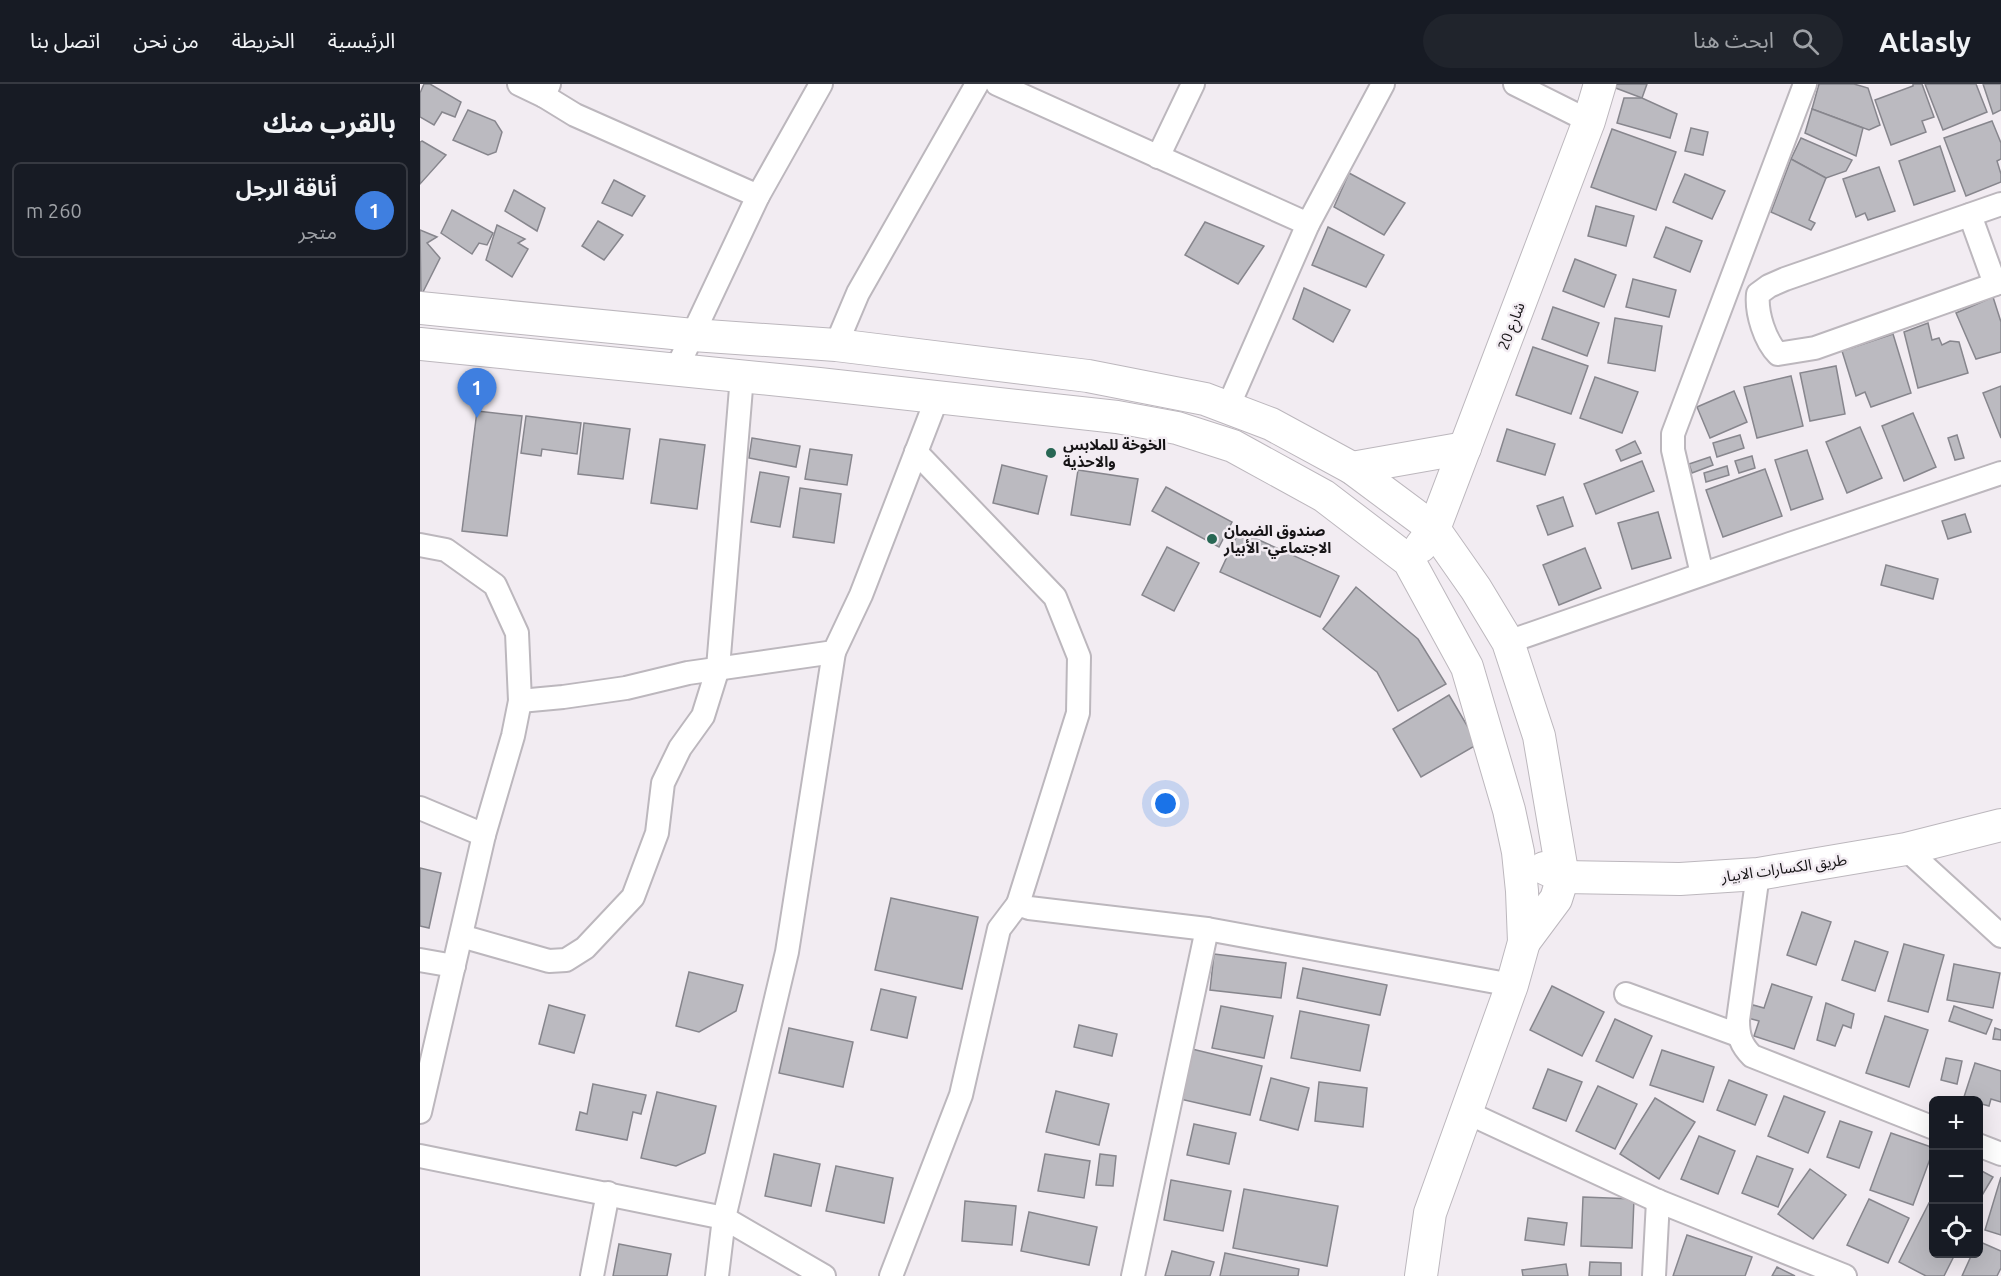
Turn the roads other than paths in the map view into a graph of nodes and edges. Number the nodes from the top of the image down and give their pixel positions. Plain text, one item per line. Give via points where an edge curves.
1 (519, 84) edge
2 (819, 84) edge
3 (977, 84) edge
4 (997, 84) edge
5 (1193, 84) edge
6 (1383, 84) edge
7 (1515, 84) edge
8 (1600, 84) edge
9 (1805, 84) edge
10 (546, 90) edge
11 (1589, 121) junction
12 (1158, 157) junction
13 (758, 196) junction
14 (2001, 204) edge
15 (1970, 215) junction
16 (1308, 224) junction
17 (1998, 283) edge
18 (420, 308) edge
19 (693, 335) junction
20 (420, 344) edge
21 (837, 345) junction
22 (676, 370) junction
23 (742, 376) junction
24 (937, 398) junction
25 (1228, 407) junction
26 (1465, 448) junction
27 (916, 452) junction
28 (1352, 468) junction
29 (2001, 473) edge
30 (1434, 529) junction
31 (420, 544) edge
32 (1409, 561) junction
33 (1702, 574) junction
34 (1508, 642) junction
35 (834, 652) junction
36 (718, 668) junction
37 (520, 701) junction
38 (420, 808) edge
39 (2001, 825) edge
40 (484, 835) junction
41 (1905, 849) junction
42 (1518, 852) junction
43 (1758, 874) junction
44 (1563, 877) junction
45 (1018, 904) junction
46 (1207, 929) junction
47 (461, 936) junction
48 (2001, 936) edge
49 (1524, 942) junction
50 (420, 960) edge
51 (454, 966) junction
52 (1512, 985) junction
53 (1626, 994) dead end
54 (1738, 1035) junction
55 (420, 1112) edge
56 (1466, 1112) junction
57 (1929, 1126) edge
58 (1983, 1147) edge
59 (2001, 1154) edge
60 (420, 1156) edge
61 (608, 1193) junction
62 (1658, 1200) junction
63 (724, 1218) junction
64 (592, 1276) edge
65 (717, 1276) edge
66 (824, 1276) edge
67 (891, 1276) edge
68 (1133, 1276) edge
69 (1421, 1276) edge
70 (1654, 1276) edge
71 (1845, 1276) edge

1 - 10 street
2 - 13 street
3 - 21 street via 858,294
4 - 12 street
5 - 12 street
6 - 16 street
7 - 11 street
8 - 11 street, شارع 20
9 - 33 street via 1673,434 1673,450
10 - 13 street via 575,115
11 - 26 street, شارع 20
12 - 16 street
13 - 19 street
14 - 15 street
15 - 17 street
15 - 17 street via 1769,286 1758,294 1757,305 1771,346 1778,354 1815,348
16 - 25 street
18 - 19 street
19 - 21 street
19 - 22 street
20 - 22 street
21 - 25 street via 1088,376
22 - 23 street
23 - 24 street
23 - 36 street
24 - 27 street
24 - 32 street via 1117,417 1233,446 1324,496
25 - 28 street via 1271,424
26 - 28 street
26 - 30 street, شارع 20
27 - 35 street via 861,595
27 - 45 street via 1055,597 1079,657 1078,713
28 - 30 street
29 - 33 street
30 - 32 street, شارع 20
30 - 34 street
31 - 37 street via 446,550 495,585 517,633
32 - 42 street via 1467,667
33 - 34 street
34 - 44 street via 1539,736
35 - 36 street
35 - 63 street via 787,952
36 - 37 street via 626,688
36 - 47 street via 703,716 680,748 663,783 657,833 633,897 585,948 566,960 549,961
37 - 40 street
38 - 40 street
39 - 41 street, طريق الكسارات الابيار
40 - 47 street
41 - 43 street, طريق الكسارات الابيار
41 - 48 street
42 - 44 street via 1527,861
42 - 49 street
43 - 44 street, طريق الكسارات الابيار via 1680,879
43 - 54 street
44 - 49 street via 1556,899
45 - 46 street
45 - 67 street via 999,929 962,1095
46 - 52 street
46 - 68 street
47 - 51 street
49 - 52 street
50 - 51 street
51 - 55 street
52 - 56 street
53 - 54 street
54 - 57 street via 1752,1056
56 - 62 street
56 - 69 street via 1430,1213
58 - 59 street
60 - 61 street
61 - 63 street
61 - 64 street
62 - 70 street
62 - 71 street
63 - 65 street
63 - 66 street

